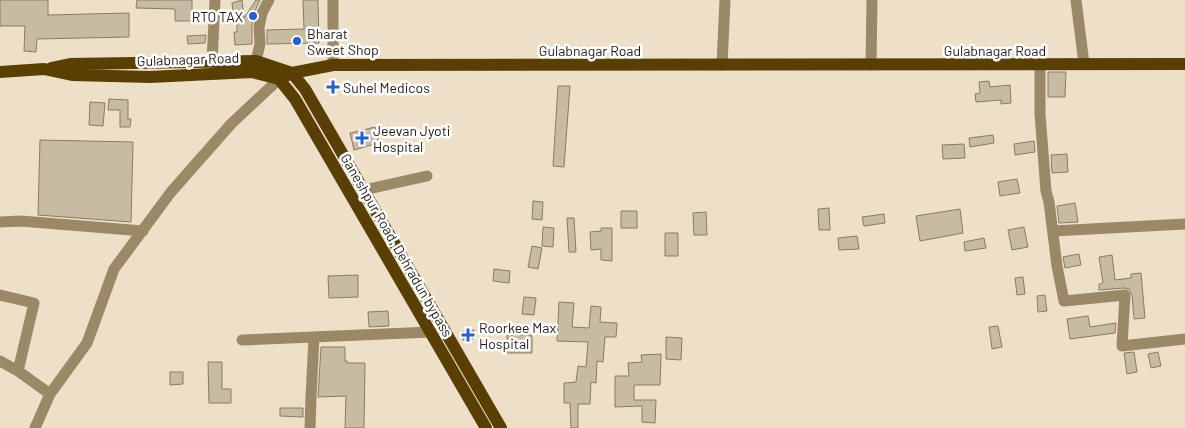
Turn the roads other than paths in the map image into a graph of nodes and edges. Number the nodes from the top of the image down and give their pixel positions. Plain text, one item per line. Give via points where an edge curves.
1 (215, 0) edge
2 (269, 0) edge
3 (333, 0) edge
4 (724, 0) edge
5 (872, 0) edge
6 (1076, 0) edge
7 (256, 61) junction
8 (212, 62) junction
9 (1040, 64) junction
10 (1084, 64) junction
11 (1185, 64) edge
12 (333, 65) junction
13 (722, 65) junction
14 (871, 65) junction
15 (44, 69) junction
16 (0, 72) edge
17 (292, 74) junction
18 (279, 79) junction
19 (427, 176) dead end
20 (364, 190) junction
21 (0, 222) edge
22 (1185, 224) edge
23 (142, 231) junction
24 (1053, 231) junction
25 (0, 295) edge
26 (431, 332) junction
27 (314, 337) junction
28 (1185, 339) edge
29 (242, 340) dead end
30 (0, 361) edge
31 (18, 371) junction
32 (50, 394) junction
33 (35, 428) edge
34 (310, 428) edge
35 (486, 428) edge
36 (501, 428) edge

1 - 8 street
2 - 7 street via 259,27
3 - 12 street
4 - 13 street
5 - 14 street
6 - 10 street
7 - 8 main road
7 - 17 main road
8 - 15 main road via 70,64
9 - 10 main road, Gulabnagar Road
9 - 14 main road, Gulabnagar Road
9 - 24 street via 1046,192
10 - 11 main road, Gulabnagar Road
12 - 13 main road, Gulabnagar Road
12 - 17 main road, Gulabnagar Road
13 - 14 main road, Gulabnagar Road
15 - 16 main road, Gulabnagar Road
15 - 18 main road, Gulabnagar Road via 72,75 150,77 252,72
17 - 18 main road, Gulabnagar Road
17 - 20 main road via 305,89
18 - 23 street via 231,124 171,192
18 - 26 main road, Ganeshpur Road, Dehradun bypass via 296,99
19 - 20 street
20 - 36 main road
21 - 23 street
22 - 24 street
23 - 32 street via 114,269 87,343
24 - 28 street via 1064,301 1125,296 1122,346
25 - 31 street via 34,303
26 - 27 street
26 - 35 main road, Ganeshpur Road, Dehradun bypass
27 - 29 street
27 - 34 street
30 - 31 street
31 - 32 street
32 - 33 street

